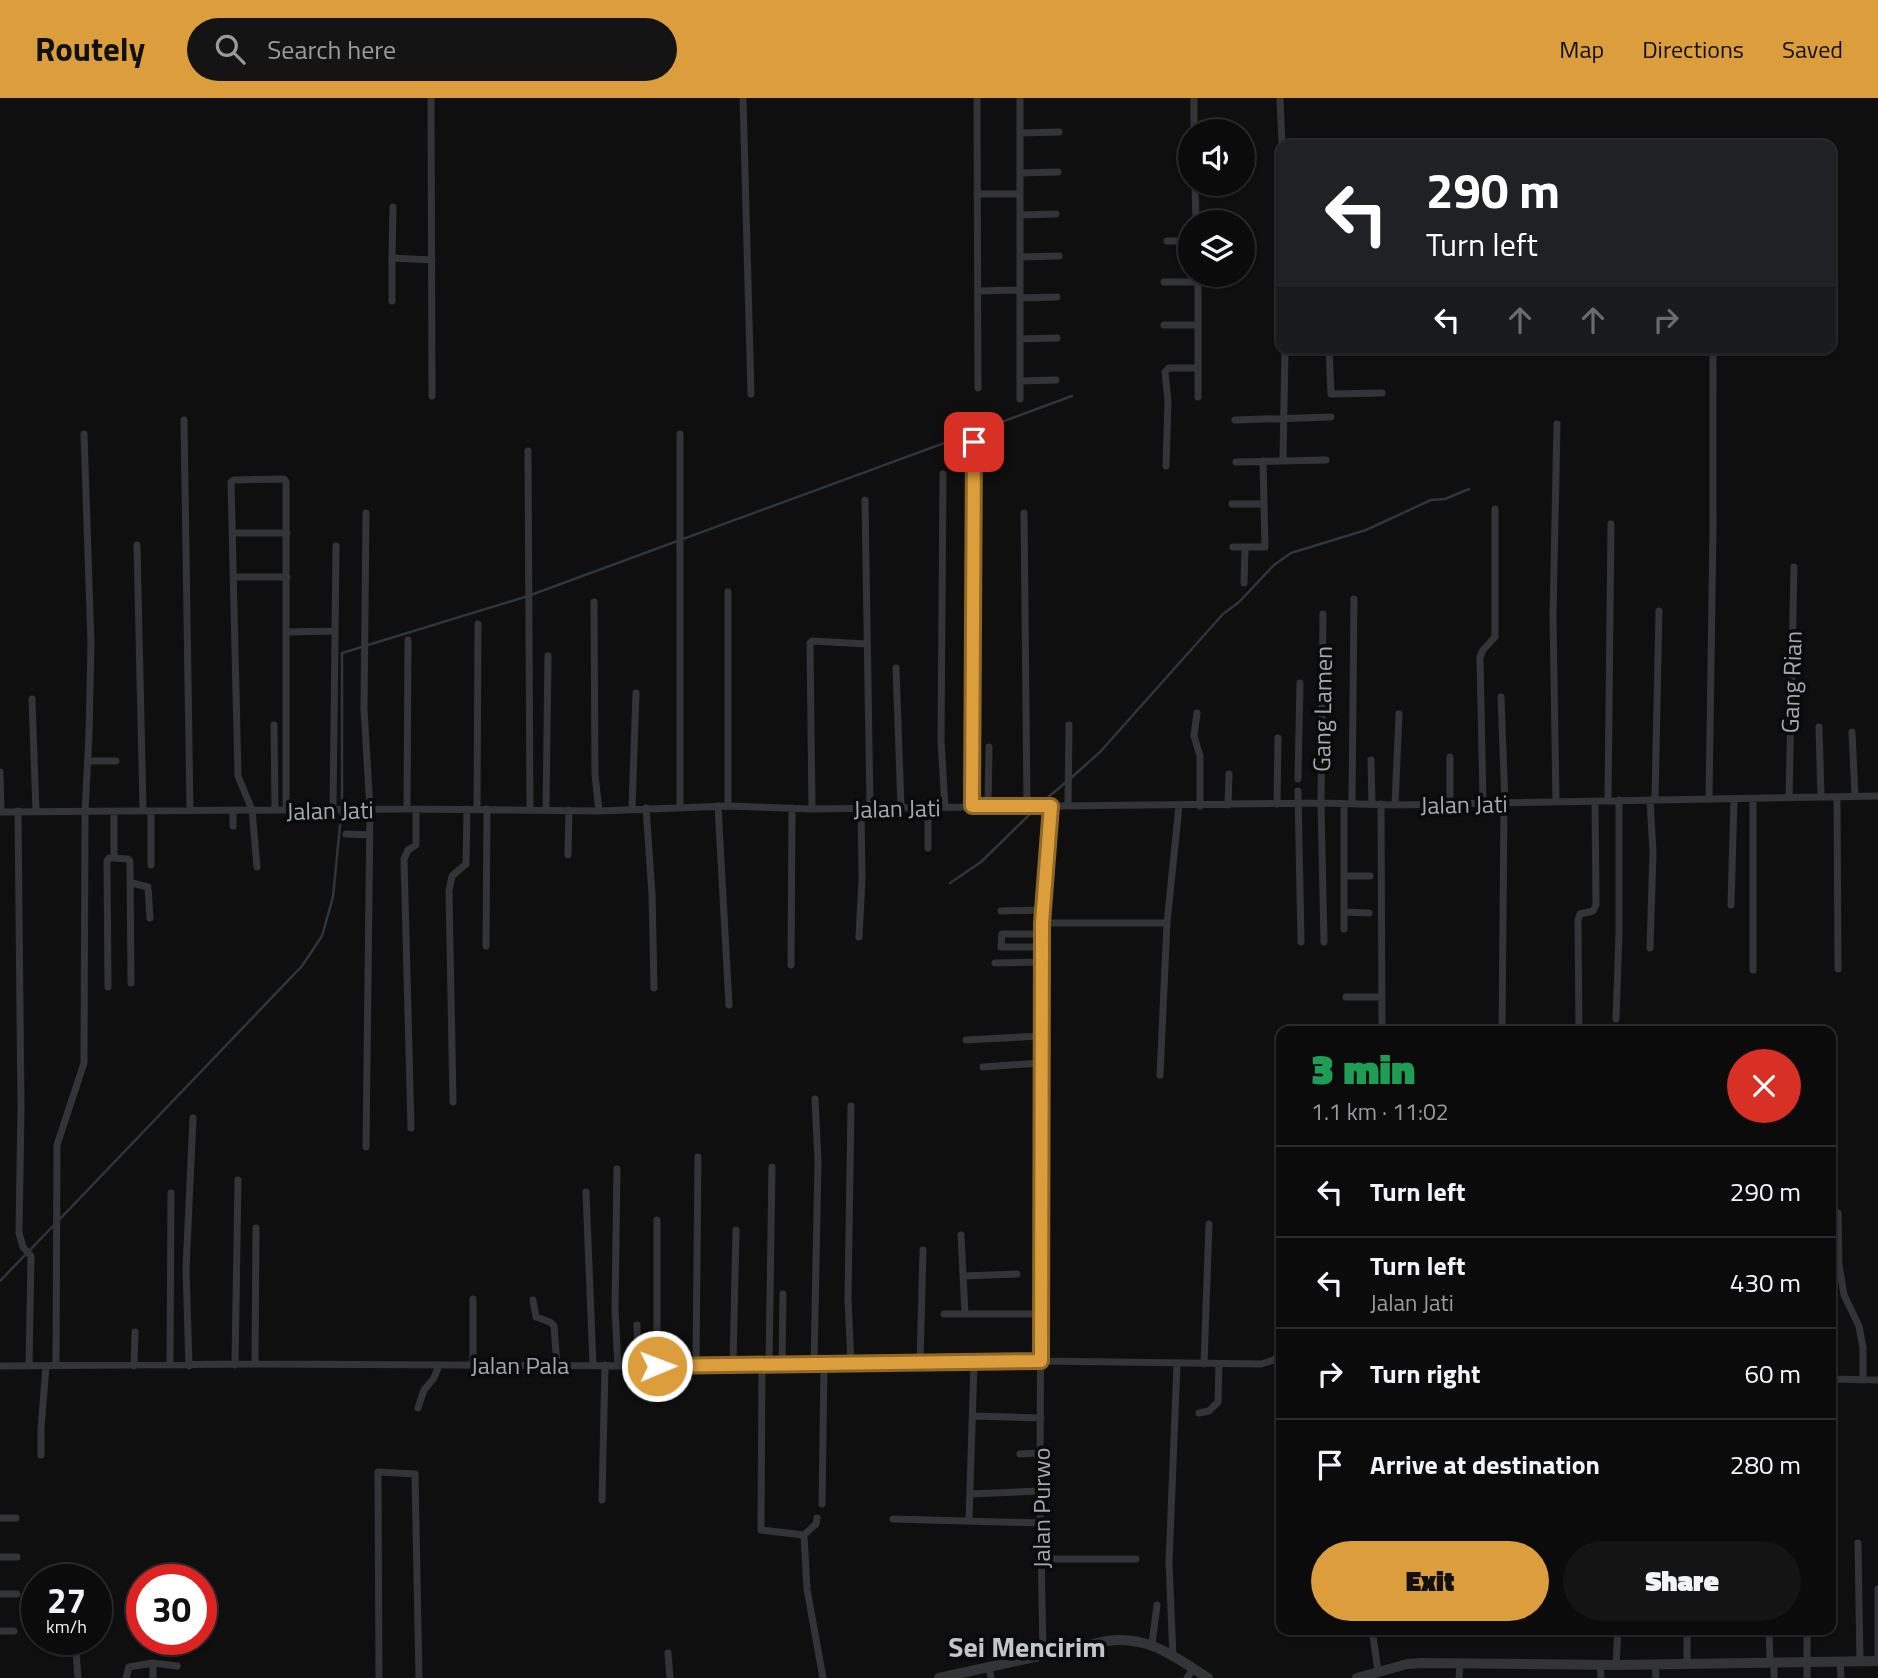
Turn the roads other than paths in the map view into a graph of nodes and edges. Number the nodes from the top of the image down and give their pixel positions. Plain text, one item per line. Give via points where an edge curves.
1 (431, 98) edge
2 (743, 98) edge
3 (977, 98) edge
4 (1020, 98) edge
5 (1194, 98) edge
6 (1280, 98) edge
7 (1194, 119) edge
8 (1059, 132) dead end
9 (1020, 133) junction
10 (1282, 140) edge
11 (1058, 172) dead end
12 (1020, 173) junction
13 (977, 194) junction
14 (1020, 194) junction
15 (393, 207) dead end
16 (1056, 214) dead end
17 (1020, 215) junction
18 (1167, 240) dead end
19 (1178, 240) edge
20 (1059, 256) dead end
21 (1020, 257) junction
22 (392, 258) junction
23 (432, 260) junction
24 (1178, 280) edge
25 (1164, 282) dead end
26 (1198, 287) edge
27 (978, 291) junction
28 (1020, 294) junction
29 (1057, 298) dead end
30 (393, 301) dead end
31 (1197, 324) junction
32 (1164, 325) dead end
33 (1057, 338) dead end
34 (1020, 339) junction
35 (1285, 354) edge
36 (1329, 354) edge
37 (1713, 354) edge
38 (1198, 368) junction
39 (1055, 380) dead end
40 (1020, 381) junction
41 (978, 388) dead end
42 (1381, 393) dead end
43 (751, 394) dead end
44 (432, 396) dead end
45 (1198, 397) dead end
46 (1020, 399) dead end
47 (1331, 417) dead end
48 (1284, 418) junction
49 (184, 420) dead end
50 (1235, 420) dead end
51 (1557, 425) dead end
52 (84, 434) dead end
53 (680, 434) dead end
54 (974, 442) dead end
55 (528, 451) dead end
56 (1283, 460) junction
57 (1326, 460) dead end
58 (1236, 461) dead end
59 (1263, 461) junction
60 (1166, 466) dead end
61 (943, 474) dead end
62 (865, 500) dead end
63 (1232, 504) dead end
64 (1264, 504) junction
65 (1495, 509) dead end
66 (366, 513) dead end
67 (1024, 513) dead end
68 (1611, 524) dead end
69 (233, 533) junction
70 (287, 533) junction
71 (137, 545) dead end
72 (336, 546) dead end
73 (1233, 547) dead end
74 (1245, 547) junction
75 (1794, 567) dead end
76 (287, 576) junction
77 (233, 577) junction
78 (1244, 583) dead end
79 (728, 592) dead end
80 (1354, 599) dead end
81 (594, 602) dead end
82 (1659, 611) dead end
83 (1323, 614) dead end
84 (478, 624) dead end
85 (335, 631) junction
86 (287, 632) junction
87 (408, 640) dead end
88 (867, 644) junction
89 (548, 656) dead end
90 (896, 668) dead end
91 (1300, 683) dead end
92 (636, 693) dead end
93 (1501, 697) dead end
94 (32, 699) dead end
95 (1196, 713) dead end
96 (1399, 714) dead end
97 (274, 725) dead end
98 (1069, 725) dead end
99 (1819, 727) dead end
100 (1852, 732) dead end
101 (1278, 738) dead end
102 (989, 747) dead end
103 (1450, 757) dead end
104 (1371, 760) dead end
105 (88, 761) junction
106 (116, 761) dead end
107 (0, 772) edge
108 (1228, 774) dead end
109 (1298, 779) dead end
110 (1298, 791) dead end
111 (1855, 796) junction
112 (1878, 796) edge
113 (1821, 797) junction
114 (1837, 797) junction
115 (1709, 798) junction
116 (1789, 798) junction
117 (1653, 799) junction
118 (1734, 799) junction
119 (1753, 799) junction
120 (1619, 800) junction
121 (1595, 801) junction
122 (1608, 801) junction
123 (1483, 802) junction
124 (1556, 802) junction
125 (1299, 803) junction
126 (1321, 803) junction
127 (1348, 803) junction
128 (1450, 803) junction
129 (1504, 803) junction
130 (1277, 804) junction
131 (1376, 804) junction
132 (1030, 805) junction
133 (1048, 805) junction
134 (1228, 805) junction
135 (1395, 805) junction
136 (718, 806) junction
137 (728, 806) junction
138 (972, 806) junction
139 (988, 806) junction
140 (1068, 806) junction
141 (1179, 806) junction
142 (1200, 806) junction
143 (680, 807) junction
144 (860, 807) junction
145 (870, 807) junction
146 (901, 807) junction
147 (928, 807) junction
148 (945, 807) junction
149 (646, 808) junction
150 (792, 808) junction
151 (407, 809) junction
152 (416, 809) junction
153 (467, 809) junction
154 (477, 809) junction
155 (486, 809) junction
156 (632, 809) junction
157 (812, 809) junction
158 (253, 810) junction
159 (275, 810) junction
160 (286, 810) junction
161 (335, 810) junction
162 (370, 810) junction
163 (530, 810) junction
164 (546, 810) junction
165 (569, 810) junction
166 (18, 811) junction
167 (36, 811) junction
168 (85, 811) junction
169 (147, 811) junction
170 (190, 811) junction
171 (233, 811) junction
172 (599, 811) junction
173 (1, 812) edge
174 (114, 812) junction
175 (233, 826) dead end
176 (346, 834) dead end
177 (370, 835) junction
178 (928, 848) dead end
179 (568, 855) dead end
180 (114, 858) junction
181 (150, 865) dead end
182 (257, 867) dead end
183 (1345, 876) junction
184 (1370, 876) dead end
185 (132, 883) junction
186 (1731, 905) dead end
187 (1042, 910) junction
188 (1001, 911) dead end
189 (1344, 912) junction
190 (1369, 912) dead end
191 (150, 918) dead end
192 (1042, 923) junction
193 (1167, 923) junction
194 (1344, 929) dead end
195 (1042, 934) junction
196 (859, 937) dead end
197 (1301, 942) dead end
198 (1324, 942) dead end
199 (486, 946) dead end
200 (1042, 947) junction
201 (1650, 948) dead end
202 (1042, 962) junction
203 (995, 963) dead end
204 (792, 965) dead end
205 (1838, 969) dead end
206 (1753, 970) dead end
207 (131, 983) dead end
208 (108, 987) dead end
209 (654, 988) dead end
210 (1346, 997) dead end
211 (1381, 997) junction
212 (729, 1005) dead end
213 (1616, 1019) dead end
214 (1382, 1026) edge
215 (1502, 1026) edge
216 (1578, 1026) edge
217 (1042, 1036) junction
218 (966, 1040) dead end
219 (1041, 1063) junction
220 (984, 1067) dead end
221 (1160, 1075) dead end
222 (816, 1099) dead end
223 (453, 1102) dead end
224 (851, 1106) dead end
225 (193, 1118) dead end
226 (411, 1128) dead end
227 (366, 1147) dead end
228 (698, 1157) dead end
229 (772, 1167) dead end
230 (617, 1169) dead end
231 (238, 1180) dead end
232 (586, 1192) dead end
233 (171, 1193) dead end
234 (1838, 1213) dead end
235 (657, 1220) dead end
236 (1209, 1224) dead end
237 (256, 1228) dead end
238 (736, 1230) dead end
239 (961, 1235) dead end
240 (923, 1250) dead end
241 (1017, 1275) dead end
242 (963, 1276) junction
243 (783, 1294) dead end
244 (473, 1298) dead end
245 (533, 1300) dead end
246 (944, 1314) dead end
247 (965, 1314) junction
248 (1041, 1314) junction
249 (636, 1325) dead end
250 (135, 1332) dead end
251 (1276, 1358) edge
252 (1041, 1361) junction
253 (920, 1363) junction
254 (974, 1363) junction
255 (255, 1364) junction
256 (733, 1364) junction
257 (766, 1364) junction
258 (782, 1364) junction
259 (814, 1364) junction
260 (851, 1364) junction
261 (1177, 1364) junction
262 (1204, 1364) junction
263 (1219, 1364) junction
264 (170, 1365) junction
265 (234, 1365) junction
266 (439, 1365) junction
267 (473, 1365) junction
268 (557, 1365) junction
269 (593, 1365) junction
270 (605, 1365) junction
271 (696, 1365) junction
272 (824, 1365) junction
273 (0, 1366) edge
274 (29, 1366) junction
275 (47, 1366) junction
276 (57, 1366) junction
277 (134, 1366) junction
278 (189, 1366) junction
279 (618, 1366) junction
280 (638, 1366) junction
281 (657, 1366) junction
282 (1836, 1380) edge
283 (1863, 1380) junction
284 (1878, 1380) edge
285 (418, 1408) dead end
286 (1199, 1413) dead end
287 (973, 1416) junction
288 (1041, 1418) junction
289 (1040, 1453) junction
290 (1020, 1454) dead end
291 (41, 1455) dead end
292 (1040, 1491) junction
293 (970, 1494) junction
294 (602, 1500) dead end
295 (822, 1504) dead end
296 (0, 1518) edge
297 (16, 1518) dead end
298 (817, 1518) dead end
299 (893, 1519) dead end
300 (969, 1520) junction
301 (1041, 1523) junction
302 (804, 1535) junction
303 (1858, 1543) dead end
304 (0, 1557) edge
305 (17, 1557) dead end
306 (1040, 1559) junction
307 (1136, 1559) dead end
308 (1878, 1589) edge
309 (0, 1594) edge
310 (17, 1594) dead end
311 (1157, 1605) dead end
312 (0, 1631) edge
313 (14, 1631) dead end
314 (1373, 1635) edge
315 (1618, 1635) edge
316 (1687, 1635) edge
317 (1770, 1635) edge
318 (1807, 1635) edge
319 (1152, 1644) junction
320 (668, 1653) dead end
321 (1043, 1654) junction
322 (76, 1655) edge
323 (1173, 1657) junction
324 (1772, 1661) junction
325 (1807, 1661) junction
326 (1878, 1661) edge
327 (1840, 1662) junction
328 (1860, 1662) junction
329 (1687, 1663) junction
330 (153, 1664) junction
331 (1460, 1664) junction
332 (1655, 1664) junction
333 (1600, 1665) junction
334 (1616, 1665) junction
335 (177, 1666) dead end
336 (1378, 1671) junction
337 (990, 1673) edge
338 (1190, 1673) edge
339 (78, 1678) edge
340 (126, 1678) edge
341 (153, 1678) edge
342 (379, 1678) edge
343 (419, 1678) edge
344 (670, 1678) edge
345 (823, 1678) edge
346 (939, 1678) edge
347 (1208, 1678) edge
348 (1356, 1678) edge
349 (1459, 1678) edge
350 (1601, 1678) edge
351 (1656, 1678) edge
352 (1774, 1678) edge
353 (1807, 1678) edge
354 (1841, 1678) edge

1 - 23 street
2 - 43 street
3 - 13 street
4 - 9 street
5 - 7 street
6 - 10 street
8 - 9 street
9 - 12 street
11 - 12 street
12 - 14 street
13 - 14 street
13 - 27 street
14 - 17 street
15 - 22 street
16 - 17 street
17 - 21 street
18 - 19 street
20 - 21 street
21 - 28 street
22 - 23 street
22 - 30 street
23 - 44 street
24 - 25 street
26 - 31 street
27 - 28 street
27 - 41 street
28 - 29 street
28 - 34 street
31 - 32 street
31 - 38 street
33 - 34 street
34 - 40 street
35 - 48 street
36 - 42 street via 1331,394
37 - 115 street
38 - 45 street
38 - 60 street via 1164,372
39 - 40 street
40 - 46 street
47 - 48 street
48 - 50 street
48 - 56 street
49 - 170 street
51 - 124 street
52 - 105 street via 91,644
53 - 143 street
54 - 138 street
55 - 163 street
56 - 57 street
56 - 59 street
58 - 59 street
59 - 64 street
61 - 148 street via 941,741
62 - 88 street
63 - 64 street
64 - 74 street via 1265,547
65 - 123 street via 1495,637 1480,657
66 - 162 street via 364,709
67 - 132 street
68 - 122 street
69 - 70 street
69 - 70 street via 232,481 284,478
69 - 77 street
70 - 76 street
71 - 169 street
72 - 85 street
73 - 74 street
74 - 78 street
75 - 116 street, Gang Rian
76 - 77 street
76 - 86 street
77 - 158 street via 238,777
79 - 137 street
80 - 127 street
81 - 172 street
82 - 117 street
83 - 126 street, Gang Lamen
84 - 154 street
85 - 86 street
85 - 161 street
86 - 160 street
87 - 151 street
88 - 145 street
88 - 157 street via 810,643
89 - 164 street
90 - 146 street
91 - 109 street
92 - 156 street
93 - 129 street
94 - 167 street
95 - 142 street
96 - 135 street
97 - 159 street
98 - 140 street
99 - 113 street
100 - 111 street
101 - 130 street
102 - 139 street
103 - 128 street
104 - 131 street
105 - 106 street
105 - 168 street
107 - 173 street
108 - 134 street
110 - 125 street
111 - 112 street, Jalan Jati
111 - 114 street, Jalan Jati
113 - 114 street, Jalan Jati
113 - 116 street, Jalan Jati
114 - 205 street
115 - 117 street, Jalan Jati
115 - 118 street, Jalan Jati
116 - 119 street, Jalan Jati
117 - 120 street, Jalan Jati
117 - 201 street
118 - 119 street, Jalan Jati
118 - 186 street
119 - 206 street
120 - 122 street, Jalan Jati
120 - 213 street
121 - 122 street, Jalan Jati
121 - 124 street, Jalan Jati
121 - 216 street via 1596,905 1578,920
123 - 128 street, Jalan Jati
123 - 129 street, Jalan Jati
124 - 129 street, Jalan Jati
125 - 126 street, Jalan Jati
125 - 130 street, Jalan Jati
125 - 197 street
126 - 127 street, Jalan Jati
126 - 198 street, Gang Lamen
127 - 131 street, Jalan Jati
127 - 183 street
128 - 135 street, Jalan Jati
129 - 215 street
130 - 134 street, Jalan Jati
131 - 135 street, Jalan Jati
131 - 211 street
132 - 133 street, Jalan Jati
132 - 139 street, Jalan Jati
133 - 140 street, Jalan Jati
133 - 187 street, Jalan Purwo
134 - 142 street, Jalan Jati
136 - 137 street, Jalan Jati
136 - 143 street, Jalan Jati
136 - 212 street
137 - 150 street, Jalan Jati
138 - 139 street, Jalan Jati
138 - 148 street, Jalan Jati
140 - 141 street, Jalan Jati
141 - 142 street, Jalan Jati
141 - 193 street
143 - 149 street, Jalan Jati
144 - 145 street, Jalan Jati
144 - 157 street, Jalan Jati
144 - 196 street
145 - 146 street, Jalan Jati
146 - 147 street, Jalan Jati
147 - 148 street, Jalan Jati
147 - 178 street
149 - 156 street, Jalan Jati
149 - 209 street
150 - 157 street, Jalan Jati
150 - 204 street
151 - 152 street, Jalan Jati
151 - 162 street, Jalan Jati
152 - 153 street, Jalan Jati
152 - 226 street via 416,845 404,859
153 - 154 street, Jalan Jati
153 - 223 street via 466,864 452,876 449,891
154 - 155 street, Jalan Jati
155 - 163 street, Jalan Jati
155 - 199 street
156 - 172 street, Jalan Jati
158 - 159 street, Jalan Jati
158 - 171 street, Jalan Jati
158 - 182 street
159 - 160 street, Jalan Jati
160 - 161 street, Jalan Jati
161 - 162 street, Jalan Jati
162 - 177 street
163 - 164 street, Jalan Jati
164 - 165 street, Jalan Jati
165 - 172 street, Jalan Jati
165 - 179 street
166 - 167 street, Jalan Jati
166 - 173 street, Jalan Jati
166 - 274 street via 19,1233 32,1256
167 - 168 street, Jalan Jati
168 - 174 street, Jalan Jati
168 - 276 street via 84,1063 57,1145
169 - 170 street, Jalan Jati
169 - 174 street, Jalan Jati
169 - 181 street
170 - 171 street, Jalan Jati
171 - 175 street
174 - 180 street
176 - 177 street
177 - 227 street
180 - 185 street via 130,860
180 - 208 street via 107,862
183 - 184 street
183 - 189 street
185 - 191 street via 148,887
185 - 207 street
187 - 188 street
187 - 192 street, Jalan Purwo
189 - 190 street
189 - 194 street
192 - 193 street
192 - 195 street, Jalan Purwo
193 - 221 street
195 - 200 street, Jalan Purwo
195 - 200 street via 1002,934 1001,947
200 - 202 street, Jalan Purwo
202 - 203 street
202 - 217 street, Jalan Purwo
210 - 211 street
211 - 214 street
217 - 218 street
217 - 219 street, Jalan Purwo
219 - 220 street
219 - 248 street, Jalan Purwo
222 - 259 street
224 - 260 street
225 - 278 street via 186,1269
228 - 271 street
229 - 257 street
230 - 279 street
231 - 265 street
232 - 269 street
233 - 264 street
234 - 283 street via 1839,1265 1844,1296 1859,1326
235 - 281 street
236 - 262 street
237 - 255 street
238 - 256 street
239 - 242 street
240 - 253 street
241 - 242 street
242 - 247 street
243 - 258 street
244 - 267 street
245 - 268 street via 536,1317 554,1326
246 - 247 street
247 - 248 street
248 - 252 street, Jalan Purwo
249 - 280 street
250 - 277 street
251 - 263 street, Jalan Pala via 1261,1364
252 - 254 street, Jalan Pala
252 - 261 street, Jalan Pala
252 - 288 street, Jalan Purwo
253 - 254 street, Jalan Pala
253 - 260 street, Jalan Pala
254 - 287 street
255 - 265 street, Jalan Pala
255 - 266 street, Jalan Pala
256 - 257 street, Jalan Pala
256 - 271 street, Jalan Pala
257 - 258 street, Jalan Pala
257 - 302 street via 761,1530
258 - 259 street, Jalan Pala
259 - 272 street, Jalan Pala
260 - 272 street, Jalan Pala
261 - 262 street, Jalan Pala
261 - 323 street via 1169,1563
262 - 263 street, Jalan Pala
263 - 286 street via 1218,1402
264 - 277 street, Jalan Pala
264 - 278 street, Jalan Pala
265 - 278 street, Jalan Pala
266 - 267 street, Jalan Pala
266 - 285 street
267 - 268 street, Jalan Pala
268 - 269 street, Jalan Pala
269 - 270 street, Jalan Pala
270 - 279 street, Jalan Pala
270 - 294 street
271 - 281 street, Jalan Pala
272 - 295 street
273 - 274 street, Jalan Pala
274 - 275 street, Jalan Pala
275 - 276 street, Jalan Pala
275 - 291 street
276 - 277 street, Jalan Pala
279 - 280 street, Jalan Pala
280 - 281 street, Jalan Pala
282 - 283 street
283 - 284 street
287 - 288 street
287 - 293 street
288 - 289 street, Jalan Purwo
289 - 290 street
289 - 292 street, Jalan Purwo
292 - 293 street
292 - 301 street, Jalan Purwo
293 - 300 street
296 - 297 street
298 - 302 street
299 - 300 street
300 - 301 street
301 - 306 street, Jalan Purwo
302 - 345 street via 807,1589
303 - 328 street
304 - 305 street
306 - 307 street
306 - 321 street, Jalan Purwo
308 - 326 street
309 - 310 street
311 - 319 street
312 - 313 street
314 - 336 street
315 - 334 street
316 - 329 street
317 - 324 street
318 - 325 street
319 - 321 street via 1118,1639
319 - 323 street
320 - 344 street
321 - 337 street
322 - 339 street
323 - 338 street
324 - 325 street
324 - 329 street
324 - 352 street
325 - 327 street
325 - 353 street
326 - 328 street
327 - 328 street
327 - 354 street
329 - 332 street
330 - 335 street
330 - 340 street via 131,1665
330 - 341 street
331 - 333 street
331 - 336 street via 1407,1664
331 - 349 street
332 - 334 street
332 - 351 street
333 - 334 street
333 - 350 street
336 - 348 street
337 - 346 street
338 - 347 street
342 - 343 street via 378,1472 415,1474

